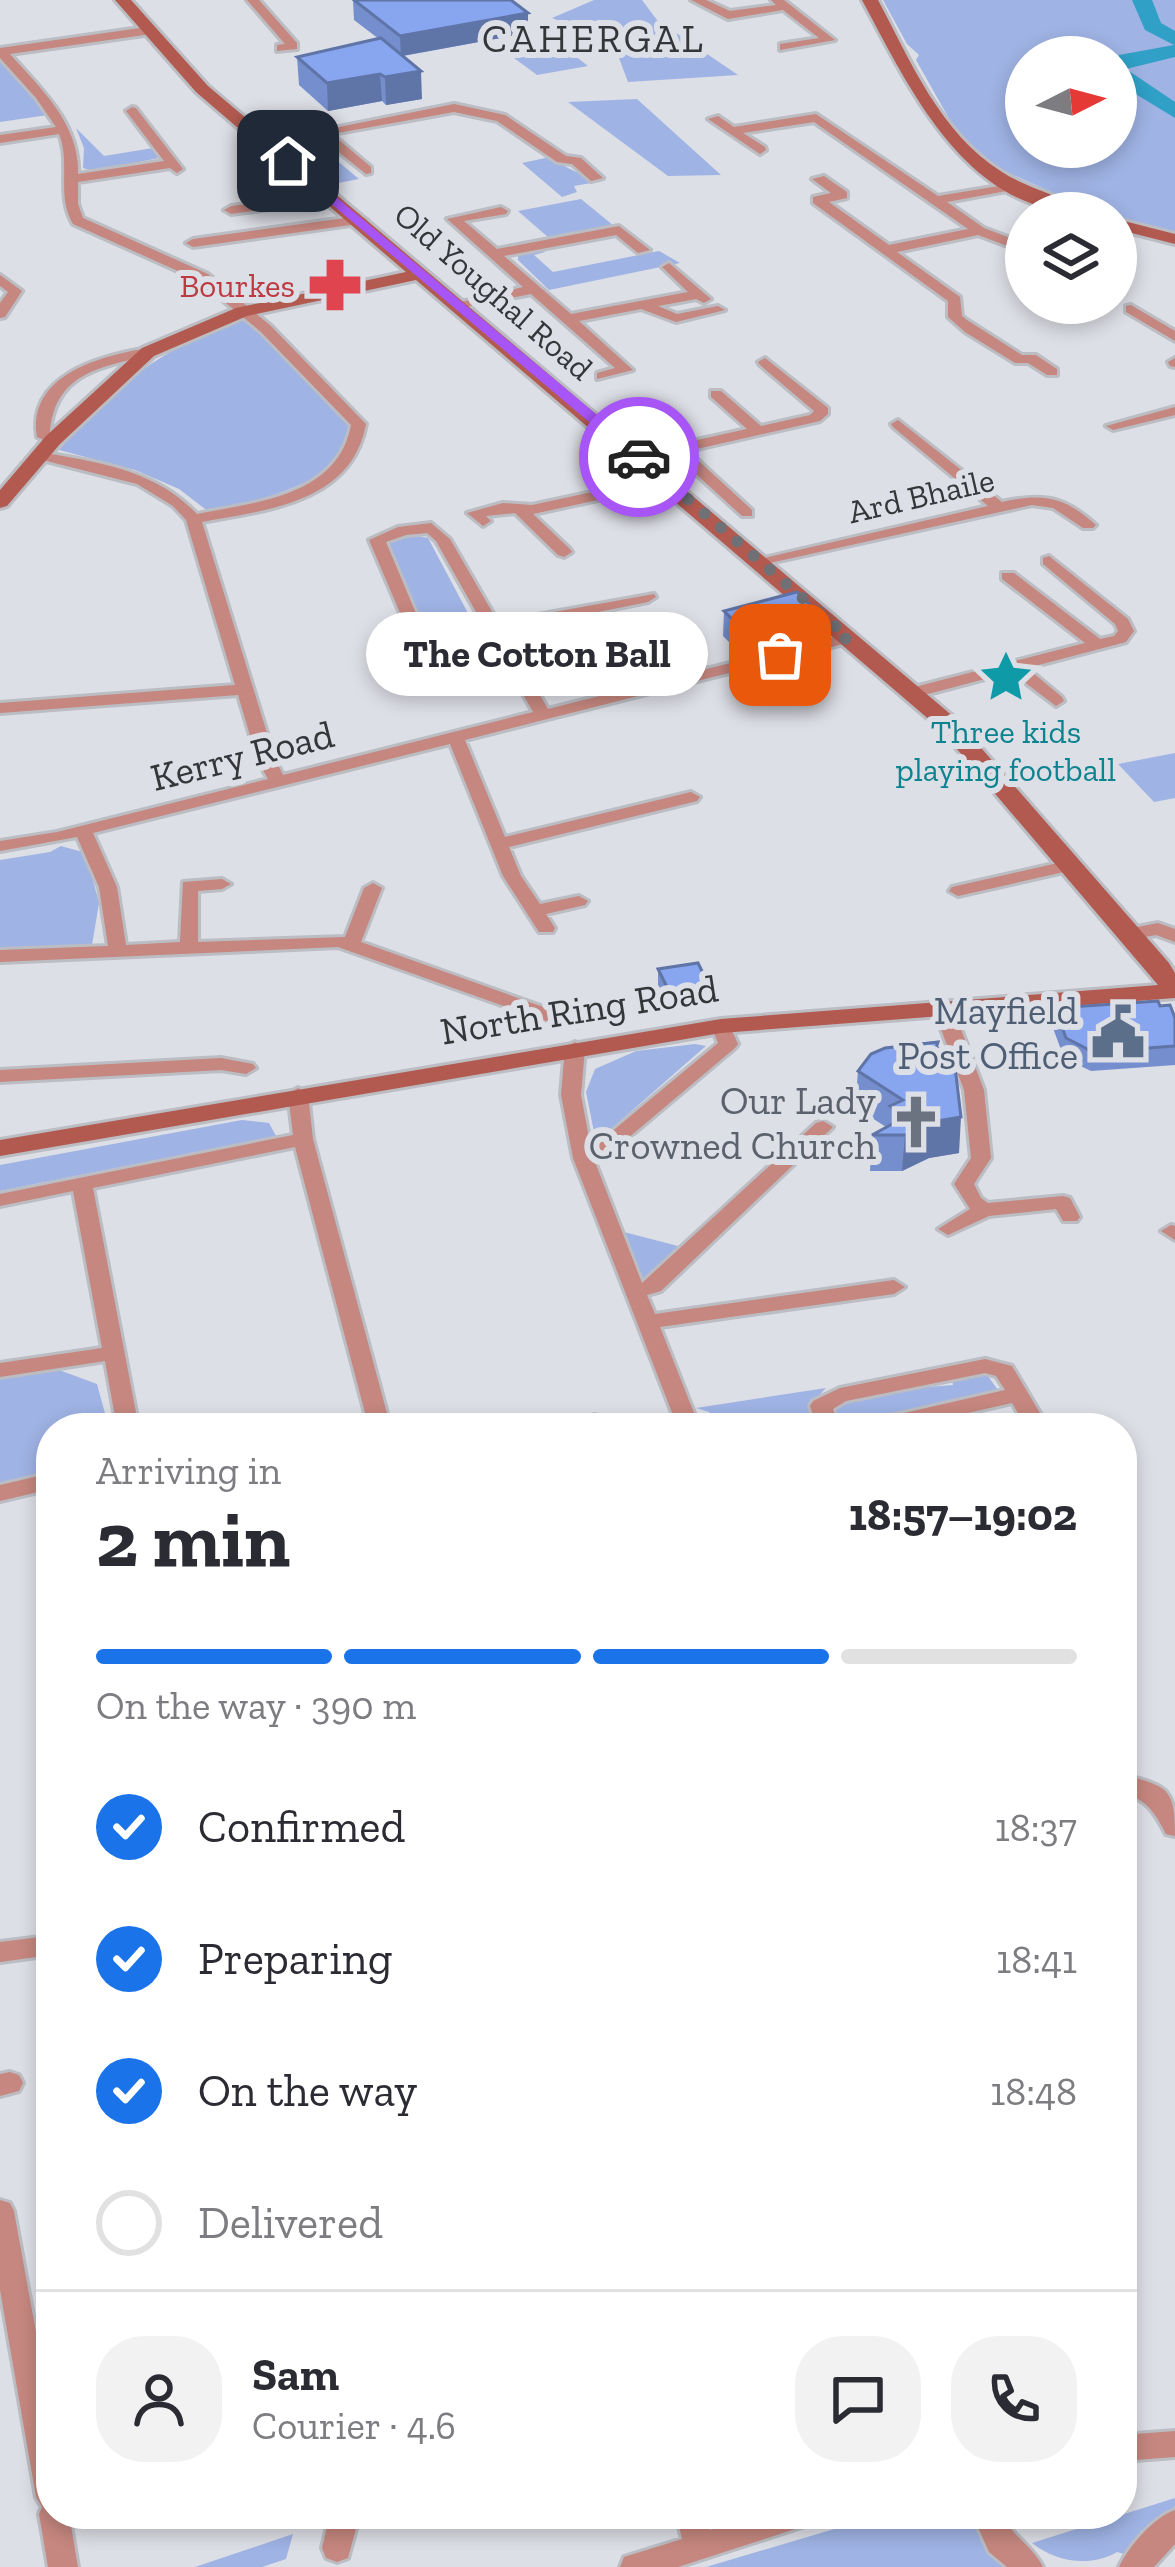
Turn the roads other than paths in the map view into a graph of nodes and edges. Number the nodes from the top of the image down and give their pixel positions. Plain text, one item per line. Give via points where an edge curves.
1 (123, 0) edge
2 (253, 0) edge
3 (698, 0) edge
4 (870, 0) edge
5 (780, 3) edge
6 (147, 31) junction
7 (784, 47) dead end
8 (281, 48) dead end
9 (0, 52) edge
10 (132, 111) dead end
11 (714, 119) dead end
12 (64, 130) junction
13 (732, 131) junction
14 (323, 133) junction
15 (0, 139) edge
16 (265, 143) junction
17 (760, 150) dead end
18 (366, 170) dead end
19 (596, 178) dead end
20 (74, 179) junction
21 (819, 179) dead end
22 (1012, 186) junction
23 (1026, 192) edge
24 (218, 194) dead end
25 (939, 200) junction
26 (285, 203) dead end
27 (230, 211) junction
28 (501, 211) dead end
29 (360, 220) junction
30 (1137, 229) edge
31 (979, 231) junction
32 (248, 235) junction
33 (1175, 239) edge
34 (1005, 241) edge
35 (193, 243) dead end
36 (890, 249) junction
37 (643, 250) dead end
38 (494, 254) junction
39 (669, 268) dead end
40 (421, 274) junction
41 (0, 279) edge
42 (533, 289) junction
43 (699, 295) junction
44 (456, 305) junction
45 (643, 305) junction
46 (242, 312) junction
47 (1137, 313) edge
48 (0, 314) edge
49 (568, 319) junction
50 (1175, 337) edge
51 (148, 352) junction
52 (765, 362) dead end
53 (1052, 372) dead end
54 (602, 376) dead end
55 (716, 394) dead end
56 (1175, 411) edge
57 (898, 424) dead end
58 (1113, 425) dead end
59 (758, 431) junction
60 (53, 440) junction
61 (677, 449) junction
62 (39, 457) junction
63 (639, 457) junction
64 (667, 481) junction
65 (3, 492) edge
66 (1000, 508) junction
67 (519, 509) junction
68 (747, 513) dead end
69 (193, 519) junction
70 (483, 521) dead end
71 (1088, 525) dead end
72 (564, 552) dead end
73 (1049, 561) dead end
74 (762, 563) junction
75 (1008, 576) dead end
76 (648, 597) dead end
77 (492, 628) junction
78 (849, 638) junction
79 (1097, 645) junction
80 (1015, 667) junction
81 (519, 676) junction
82 (245, 689) junction
83 (913, 693) junction
84 (1056, 701) dead end
85 (0, 707) edge
86 (542, 713) junction
87 (454, 736) junction
88 (278, 782) junction
89 (691, 797) dead end
90 (82, 830) junction
91 (500, 844) junction
92 (0, 846) edge
93 (1071, 865) junction
94 (222, 884) dead end
95 (373, 888) dead end
96 (958, 890) dead end
97 (578, 901) dead end
98 (1130, 934) junction
99 (1175, 936) edge
100 (189, 945) junction
101 (351, 945) junction
102 (117, 949) junction
103 (0, 956) edge
104 (1174, 991) edge
105 (943, 1008) junction
106 (721, 1026) junction
107 (573, 1036) junction
108 (246, 1068) dead end
109 (0, 1076) edge
110 (298, 1094) junction
111 (823, 1127) dead end
112 (303, 1139) junction
113 (0, 1148) edge
114 (583, 1158) junction
115 (82, 1185) junction
116 (0, 1200) edge
117 (985, 1210) junction
118 (1070, 1217) dead end
119 (948, 1229) dead end
120 (894, 1287) dead end
121 (637, 1291) junction
122 (649, 1322) junction
123 (115, 1353) junction
124 (0, 1370) edge
125 (1019, 1394) junction
126 (125, 1413) edge
127 (376, 1413) edge
128 (683, 1413) edge
129 (823, 1413) edge
130 (935, 1413) edge
131 (1029, 1413) edge
132 (36, 1485) edge
133 (0, 1493) edge
134 (1137, 1787) edge
135 (1175, 1827) edge
136 (36, 1948) edge
137 (0, 1952) edge
138 (0, 2211) edge
139 (36, 2413) edge
140 (1175, 2444) edge
141 (1137, 2447) edge
142 (1175, 2523) edge
143 (57, 2529) edge
144 (341, 2529) edge
145 (695, 2529) edge
146 (757, 2529) edge
147 (994, 2529) edge
148 (337, 2548) dead end
149 (699, 2548) junction
150 (64, 2567) edge
151 (635, 2567) edge
152 (1028, 2567) edge
153 (1134, 2567) edge

1 - 6 street, Old Youghal Road
2 - 8 street via 293,46
3 - 5 street via 728,15
4 - 22 street via 941,130
5 - 7 street via 829,40
6 - 9 street
6 - 16 street, Old Youghal Road
9 - 12 street
10 - 20 street via 176,167
11 - 13 street
12 - 15 street
12 - 20 street
13 - 17 street
13 - 25 street via 816,118
14 - 16 street
14 - 18 street
14 - 19 street via 454,108 501,118
16 - 29 street, Old Youghal Road
20 - 46 street via 69,206 78,221 203,277
21 - 36 street via 842,195 818,200
22 - 23 street
22 - 25 street
24 - 27 street
25 - 31 street
26 - 27 street
27 - 32 street
28 - 38 street via 454,219
29 - 32 street
29 - 40 street, Old Youghal Road
30 - 33 street
31 - 34 street
31 - 36 street
32 - 35 street
36 - 53 street via 955,300 955,316 969,331
37 - 38 street via 619,230
38 - 42 street
39 - 43 street
40 - 44 street, Old Youghal Road
40 - 46 street
41 - 48 street via 15,291
42 - 44 street
42 - 49 street
43 - 45 street
43 - 45 street via 718,310 676,318
44 - 63 street, Old Youghal Road
45 - 49 street
46 - 51 street
46 - 69 street via 343,403 359,441 345,465 303,492
47 - 50 street
49 - 54 street via 626,370
51 - 60 street
51 - 60 street via 91,364 58,387 42,422
52 - 59 street via 823,411
55 - 59 street
56 - 58 street
57 - 66 street
59 - 61 street
60 - 62 street
61 - 63 street
61 - 68 street
62 - 65 street
62 - 69 street via 156,485
63 - 64 street, Old Youghal Road
64 - 67 street
64 - 74 street, Old Youghal Road
66 - 71 street, Ard Bhaile via 1047,500
66 - 74 street, Ard Bhaile
67 - 70 street via 476,513
67 - 72 street
69 - 82 street
73 - 79 street via 1122,622 1120,639
74 - 78 street, Old Youghal Road
75 - 79 street
76 - 77 street
77 - 81 street
77 - 81 street via 431,528 377,541 421,645
78 - 83 street, Old Youghal Road
78 - 86 street, Kerry Road
79 - 80 street
80 - 83 street
80 - 84 street
81 - 86 street
82 - 85 street
82 - 88 street
83 - 93 street, Old Youghal Road via 982,759
86 - 87 street, Kerry Road
87 - 88 street, Kerry Road
87 - 91 street
88 - 90 street, Kerry Road
89 - 91 street
90 - 92 street, Kerry Road
90 - 102 street via 110,885
91 - 97 street via 540,919
93 - 96 street
93 - 98 street, Old Youghal Road
94 - 100 street via 189,886
95 - 101 street
98 - 99 street via 1159,929
98 - 104 street, Old Youghal Road
100 - 101 street
100 - 102 street
101 - 107 street
102 - 103 street
104 - 105 street, North Ring Road
105 - 106 street, North Ring Road
105 - 117 street via 974,1090 981,1158 964,1184
106 - 107 street, North Ring Road
106 - 114 street via 728,1044
107 - 110 street, North Ring Road
107 - 114 street via 571,1095
108 - 109 street
110 - 112 street
110 - 113 street, North Ring Road
111 - 121 street via 654,1286
112 - 115 street
112 - 127 street
114 - 121 street
115 - 116 street
115 - 123 street
117 - 118 street via 1063,1202
117 - 119 street
120 - 122 street
121 - 122 street
122 - 128 street
123 - 124 street
123 - 126 street
125 - 129 street via 1004,1371 985,1366 840,1395 821,1406
125 - 130 street
125 - 131 street
132 - 133 street
134 - 135 street via 1163,1801
136 - 137 street
138 - 139 street
140 - 141 street
142 - 153 street
143 - 150 street
144 - 148 street
145 - 149 street
146 - 149 street
147 - 152 street
149 - 151 street

